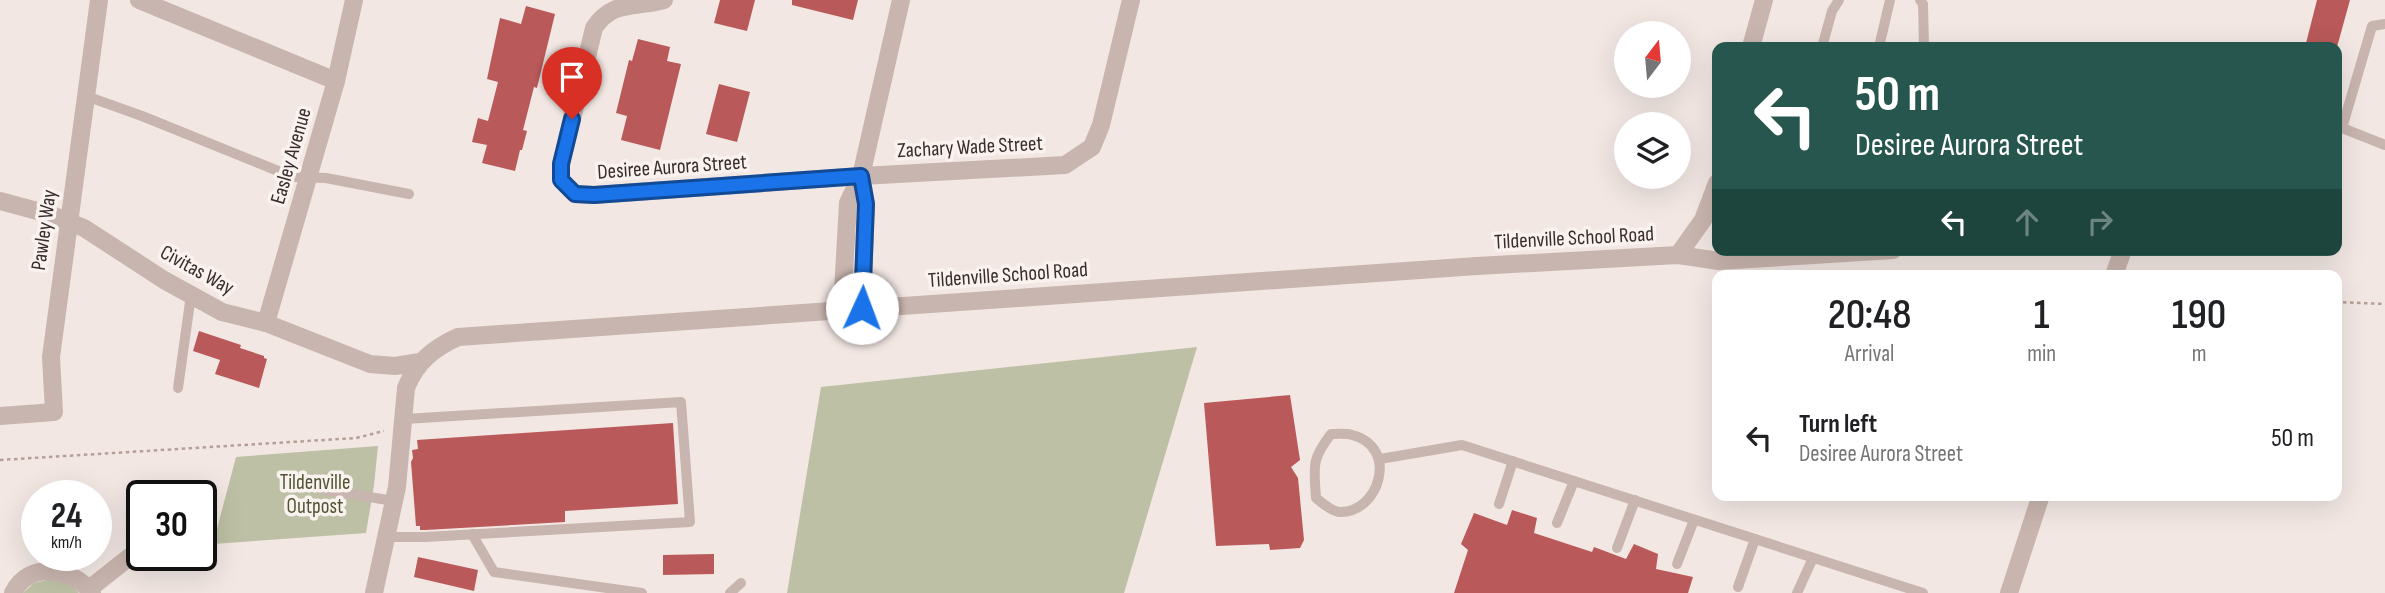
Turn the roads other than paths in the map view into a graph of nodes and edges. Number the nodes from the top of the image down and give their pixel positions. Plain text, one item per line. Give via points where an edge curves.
1 (99, 0) edge
2 (139, 0) edge
3 (354, 0) edge
4 (664, 0) edge
5 (901, 0) edge
6 (1131, 0) edge
7 (1764, 0) edge
8 (1839, 0) edge
9 (1890, 0) edge
10 (1920, 0) edge
11 (2385, 24) edge
12 (1752, 42) edge
13 (1823, 42) edge
14 (1880, 42) edge
15 (1924, 42) edge
16 (336, 81) junction
17 (86, 96) junction
18 (2342, 118) edge
19 (2342, 128) edge
20 (2385, 145) edge
21 (861, 176) junction
22 (308, 178) junction
23 (409, 194) dead end
24 (1712, 196) edge
25 (0, 201) edge
26 (68, 221) junction
27 (1678, 255) junction
28 (1798, 256) edge
29 (191, 295) junction
30 (862, 308) junction
31 (842, 309) junction
32 (266, 323) junction
33 (420, 362) junction
34 (178, 387) dead end
35 (0, 416) edge
36 (398, 423) junction
37 (1380, 459) junction
38 (1513, 461) junction
39 (1574, 481) junction
40 (318, 489) dead end
41 (1635, 500) junction
42 (394, 501) junction
43 (2039, 501) edge
44 (1499, 504) dead end
45 (1694, 520) junction
46 (1557, 523) dead end
47 (472, 534) junction
48 (387, 539) junction
49 (1755, 539) junction
50 (1617, 548) dead end
51 (1813, 558) junction
52 (126, 560) edge
53 (1677, 564) dead end
54 (741, 583) dead end
55 (1738, 587) dead end
56 (90, 591) edge
57 (13, 593) edge
58 (374, 593) edge
59 (642, 593) edge
60 (730, 593) edge
61 (1797, 593) edge
62 (1923, 593) edge
63 (2009, 593) edge

1 - 17 street, Pawley Way
2 - 16 street
3 - 16 street, Easley Avenue
4 - 21 street, Desiree Aurora Street via 622,5 602,15 594,28 561,164 561,180 575,194
5 - 21 street
6 - 21 street, Zachary Wade Street via 1101,125 1092,147 1065,165
7 - 12 street
8 - 13 lane
9 - 14 lane
10 - 15 lane
11 - 18 lane via 2372,26
16 - 22 street, Easley Avenue
17 - 22 lane via 293,177
17 - 26 street, Pawley Way
19 - 20 lane
21 - 30 street via 866,204
21 - 31 street via 848,203
22 - 23 lane
22 - 32 street, Easley Avenue
24 - 27 street, Tildenville School Road via 1703,220
25 - 26 street, Civitas Way
26 - 29 street, Civitas Way
26 - 35 street, Pawley Way via 51,357 54,412
27 - 28 street via 1719,261
27 - 30 street, Tildenville School Road
29 - 32 street, Civitas Way via 222,312
29 - 34 lane
30 - 31 street, Tildenville School Road
31 - 33 street, Tildenville School Road via 458,337
32 - 33 street, Civitas Way via 370,364
33 - 36 street, Tildenville School Road via 406,388
36 - 42 street, Tildenville School Road
36 - 47 lane via 681,402 690,522
37 - 37 lane via 1379,481 1367,500 1352,510 1336,512 1316,498 1313,463 1331,434 1353,435 1371,445
37 - 38 lane via 1462,445
38 - 39 lane
38 - 44 lane
39 - 41 lane
39 - 46 lane
40 - 42 lane
41 - 45 lane
41 - 50 lane
42 - 48 street, Tildenville School Road
43 - 63 street
45 - 49 lane
45 - 53 lane
47 - 48 lane
47 - 59 lane via 494,572
48 - 58 street, Tildenville School Road
49 - 51 lane
49 - 55 lane
51 - 61 lane
51 - 62 lane
52 - 56 street
54 - 60 lane
56 - 57 street via 66,572 47,570 29,575

